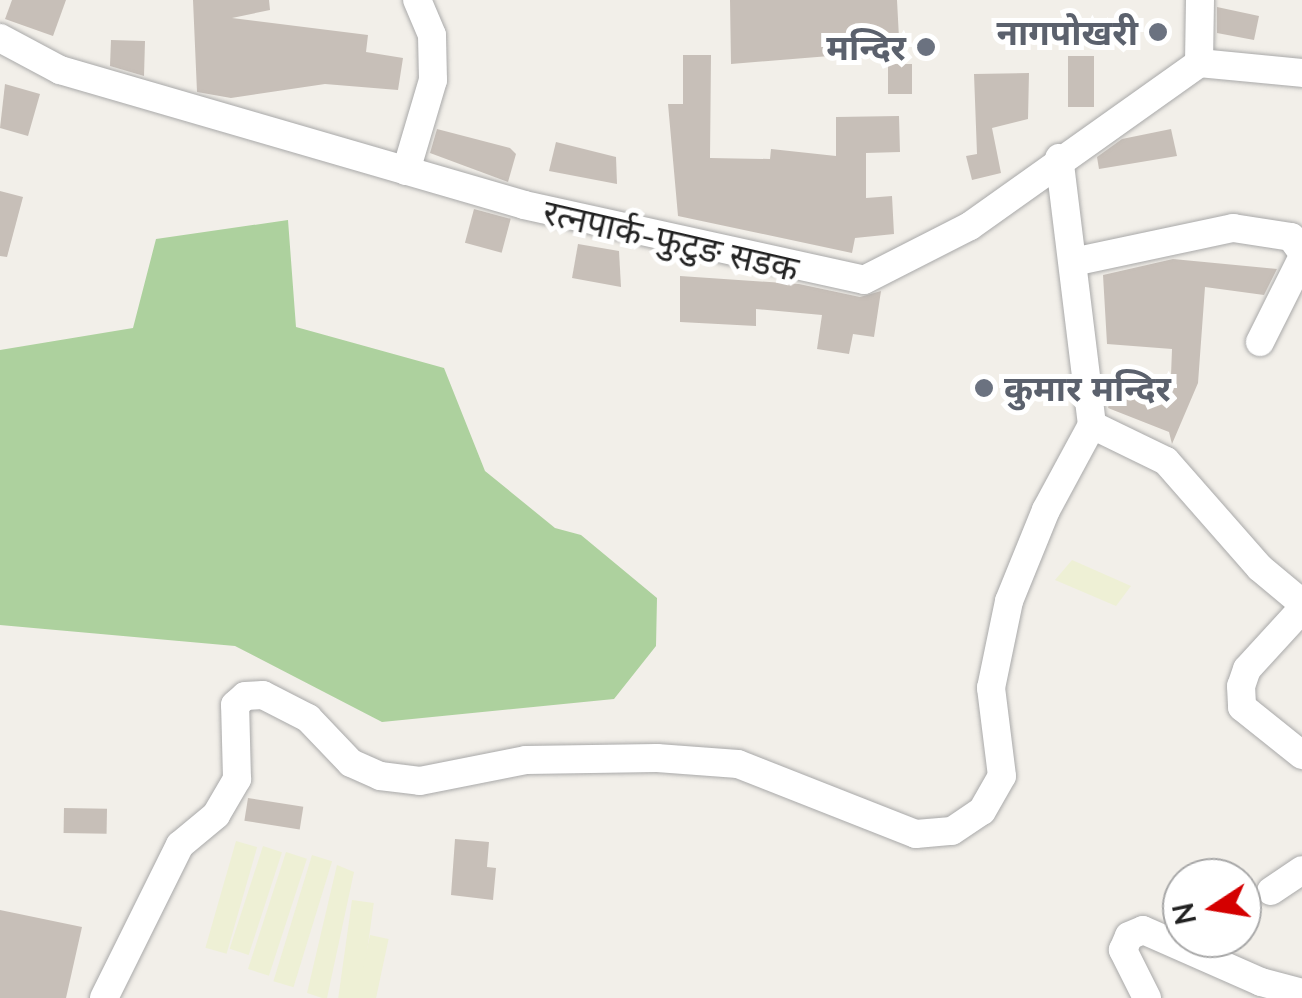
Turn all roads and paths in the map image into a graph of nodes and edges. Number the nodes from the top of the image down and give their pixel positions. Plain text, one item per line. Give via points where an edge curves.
1 (417, 0) edge
2 (1200, 0) edge
3 (0, 38) edge
4 (1199, 63) junction
5 (1302, 72) edge
6 (1059, 158) junction
7 (406, 171) junction
8 (1302, 255) edge
9 (1073, 262) junction
10 (1260, 342) dead end
11 (1092, 425) junction
12 (1302, 606) edge
13 (1302, 755) edge
14 (1302, 870) edge
15 (1271, 890) dead end
16 (1302, 994) edge
17 (104, 998) edge
18 (1147, 998) edge

1 - 7 street via 432,35 433,80
2 - 4 street
3 - 7 street, रत्नपार्क-फुटुङ सडक via 60,70
4 - 5 street
4 - 6 street, रत्नपार्क-फुटुङ सडक
6 - 7 street, रत्नपार्क-फुटुङ सडक via 970,226 864,280 567,217
6 - 9 street
8 - 9 street via 1291,237 1233,228
8 - 10 street
9 - 11 street
11 - 12 street via 1166,461
11 - 17 street via 1046,510 1009,601 991,688 1002,776 982,811 952,831 916,834 738,764 526,760 420,781 380,776 351,764 308,718 264,694 245,696 235,705 236,780 216,814 180,845
12 - 13 street via 1241,686 1242,707
14 - 15 street
16 - 18 street via 1143,930 1129,936 1123,950

